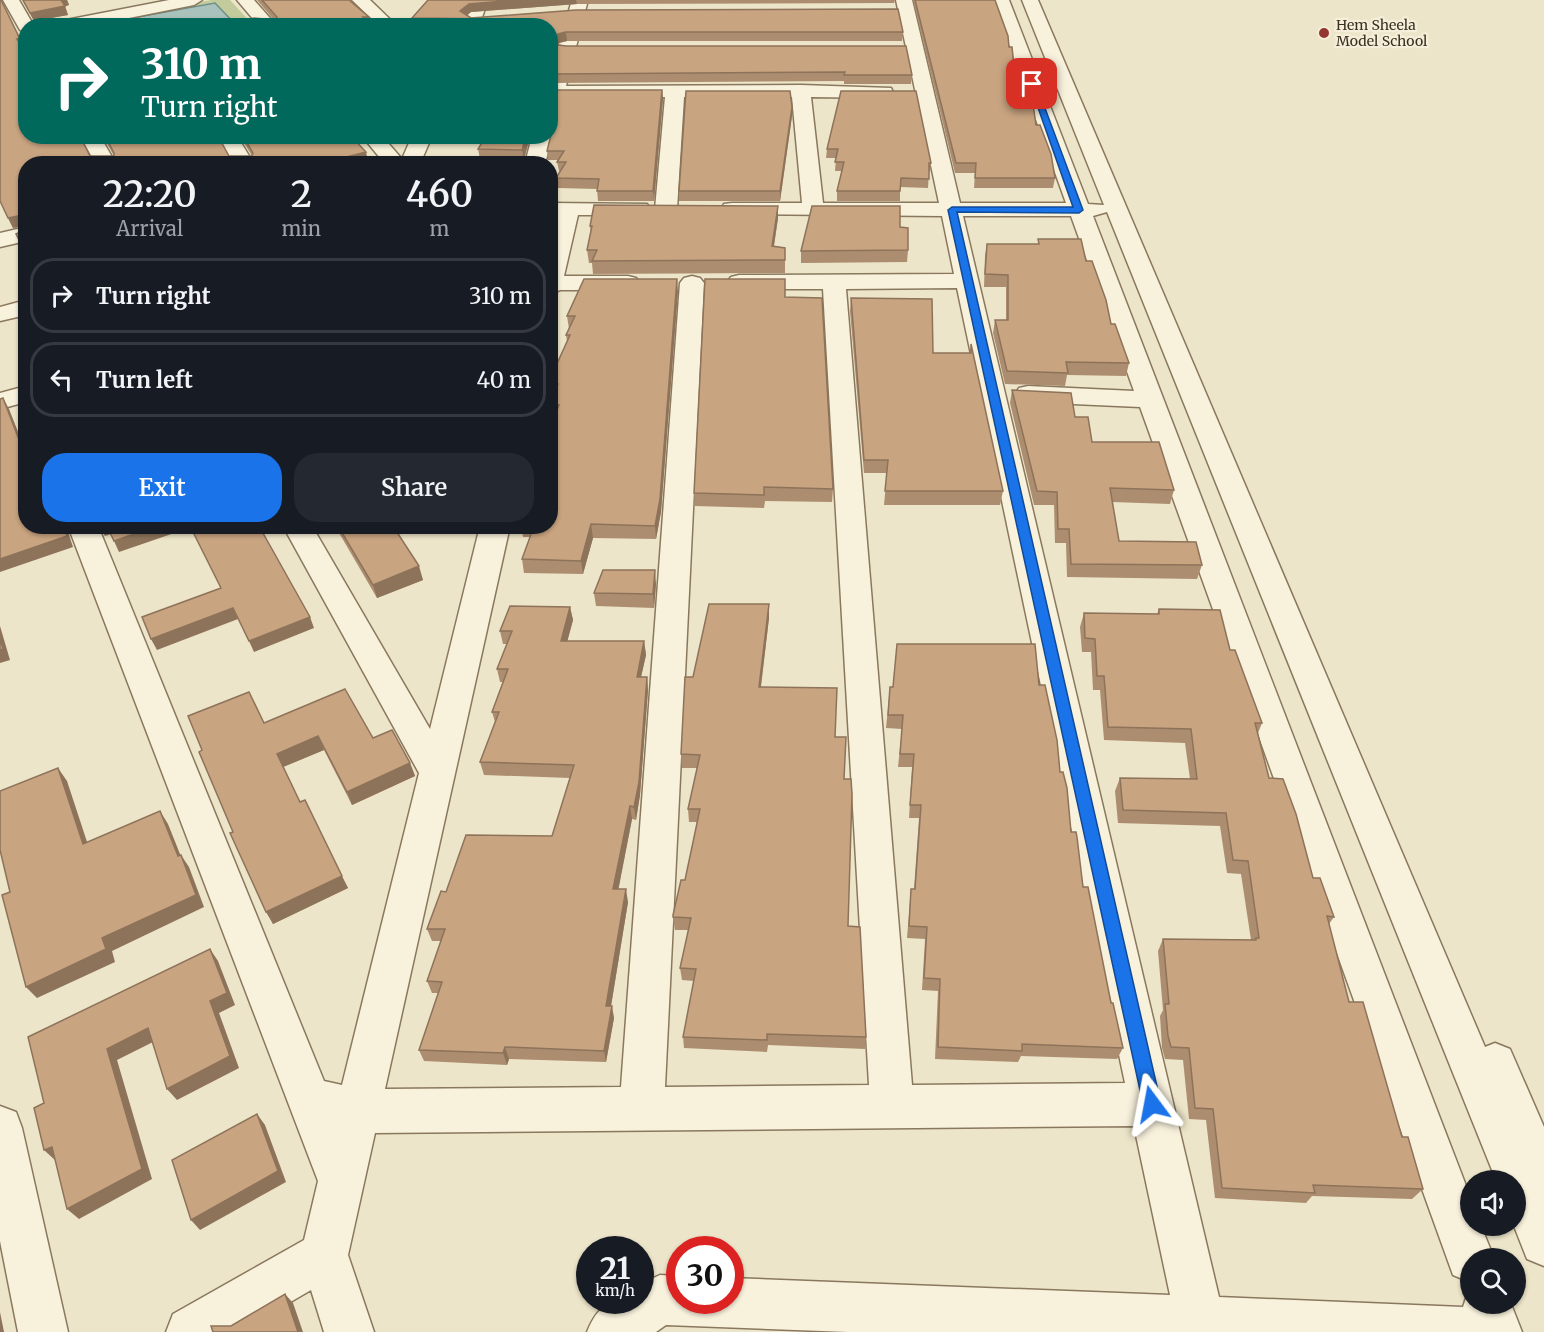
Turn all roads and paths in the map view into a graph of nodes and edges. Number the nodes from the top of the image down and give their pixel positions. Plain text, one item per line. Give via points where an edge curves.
1 (11, 0) edge
2 (194, 0) edge
3 (245, 0) edge
4 (360, 0) edge
5 (480, 0) edge
6 (1000, 0) edge
7 (1030, 0) edge
8 (1041, 0) edge
9 (133, 5) edge
10 (582, 7) edge
11 (901, 7) edge
12 (554, 13) edge
13 (496, 17) edge
14 (21, 18) edge
15 (88, 18) edge
16 (262, 18) edge
17 (380, 18) edge
18 (473, 18) edge
19 (491, 18) edge
20 (558, 82) edge
21 (675, 91) junction
22 (801, 92) junction
23 (925, 92) junction
24 (558, 96) edge
25 (378, 144) edge
26 (389, 156) edge
27 (560, 209) edge
28 (666, 209) junction
29 (688, 209) edge
30 (711, 209) edge
31 (813, 209) junction
32 (952, 210) junction
33 (1079, 210) junction
34 (1123, 210) junction
35 (558, 226) edge
36 (18, 236) edge
37 (0, 240) edge
38 (968, 281) junction
39 (834, 282) junction
40 (645, 283) edge
41 (558, 286) edge
42 (18, 309) edge
43 (0, 314) edge
44 (993, 393) junction
45 (18, 396) edge
46 (1150, 400) junction
47 (0, 401) edge
48 (86, 534) edge
49 (302, 534) edge
50 (493, 534) edge
51 (437, 772) junction
52 (308, 1098) junction
53 (1152, 1104) junction
54 (892, 1106) junction
55 (642, 1108) junction
56 (358, 1111) junction
57 (0, 1128) edge
58 (1544, 1180) edge
59 (342, 1182) junction
60 (1544, 1242) edge
61 (1466, 1248) edge
62 (324, 1255) junction
63 (1491, 1314) edge
64 (859, 1320) edge
65 (1200, 1322) junction
66 (43, 1332) edge
67 (191, 1332) edge
68 (349, 1332) edge
69 (612, 1332) edge
70 (1472, 1332) edge
71 (1497, 1332) edge

1 - 14 street
2 - 9 street
3 - 16 street
4 - 17 street
5 - 18 street
6 - 33 street
7 - 34 street
8 - 34 street
9 - 15 street
10 - 12 street
10 - 20 street via 573,48
11 - 23 street via 909,48
13 - 19 street
21 - 22 street
21 - 24 street
21 - 28 street
22 - 23 street
22 - 31 street
23 - 32 street
25 - 26 street
27 - 28 street
27 - 35 street
28 - 29 street
30 - 31 street
31 - 32 street
32 - 33 street
32 - 38 street
33 - 34 street
33 - 46 street
34 - 58 street via 1293,584
34 - 60 street
36 - 37 street
38 - 39 street
38 - 44 street
39 - 54 street
39 - 55 street via 681,283
40 - 41 street
42 - 43 street
44 - 46 street
44 - 53 street
45 - 47 street
46 - 61 street
48 - 52 street
49 - 51 street
50 - 51 street
51 - 56 street
52 - 56 street
52 - 59 street
53 - 54 street
53 - 65 street
54 - 55 street
55 - 56 street
56 - 59 street
57 - 66 street
59 - 62 street
62 - 67 street
62 - 68 street
63 - 71 street
64 - 65 street
64 - 69 street via 660,1300
65 - 70 street

